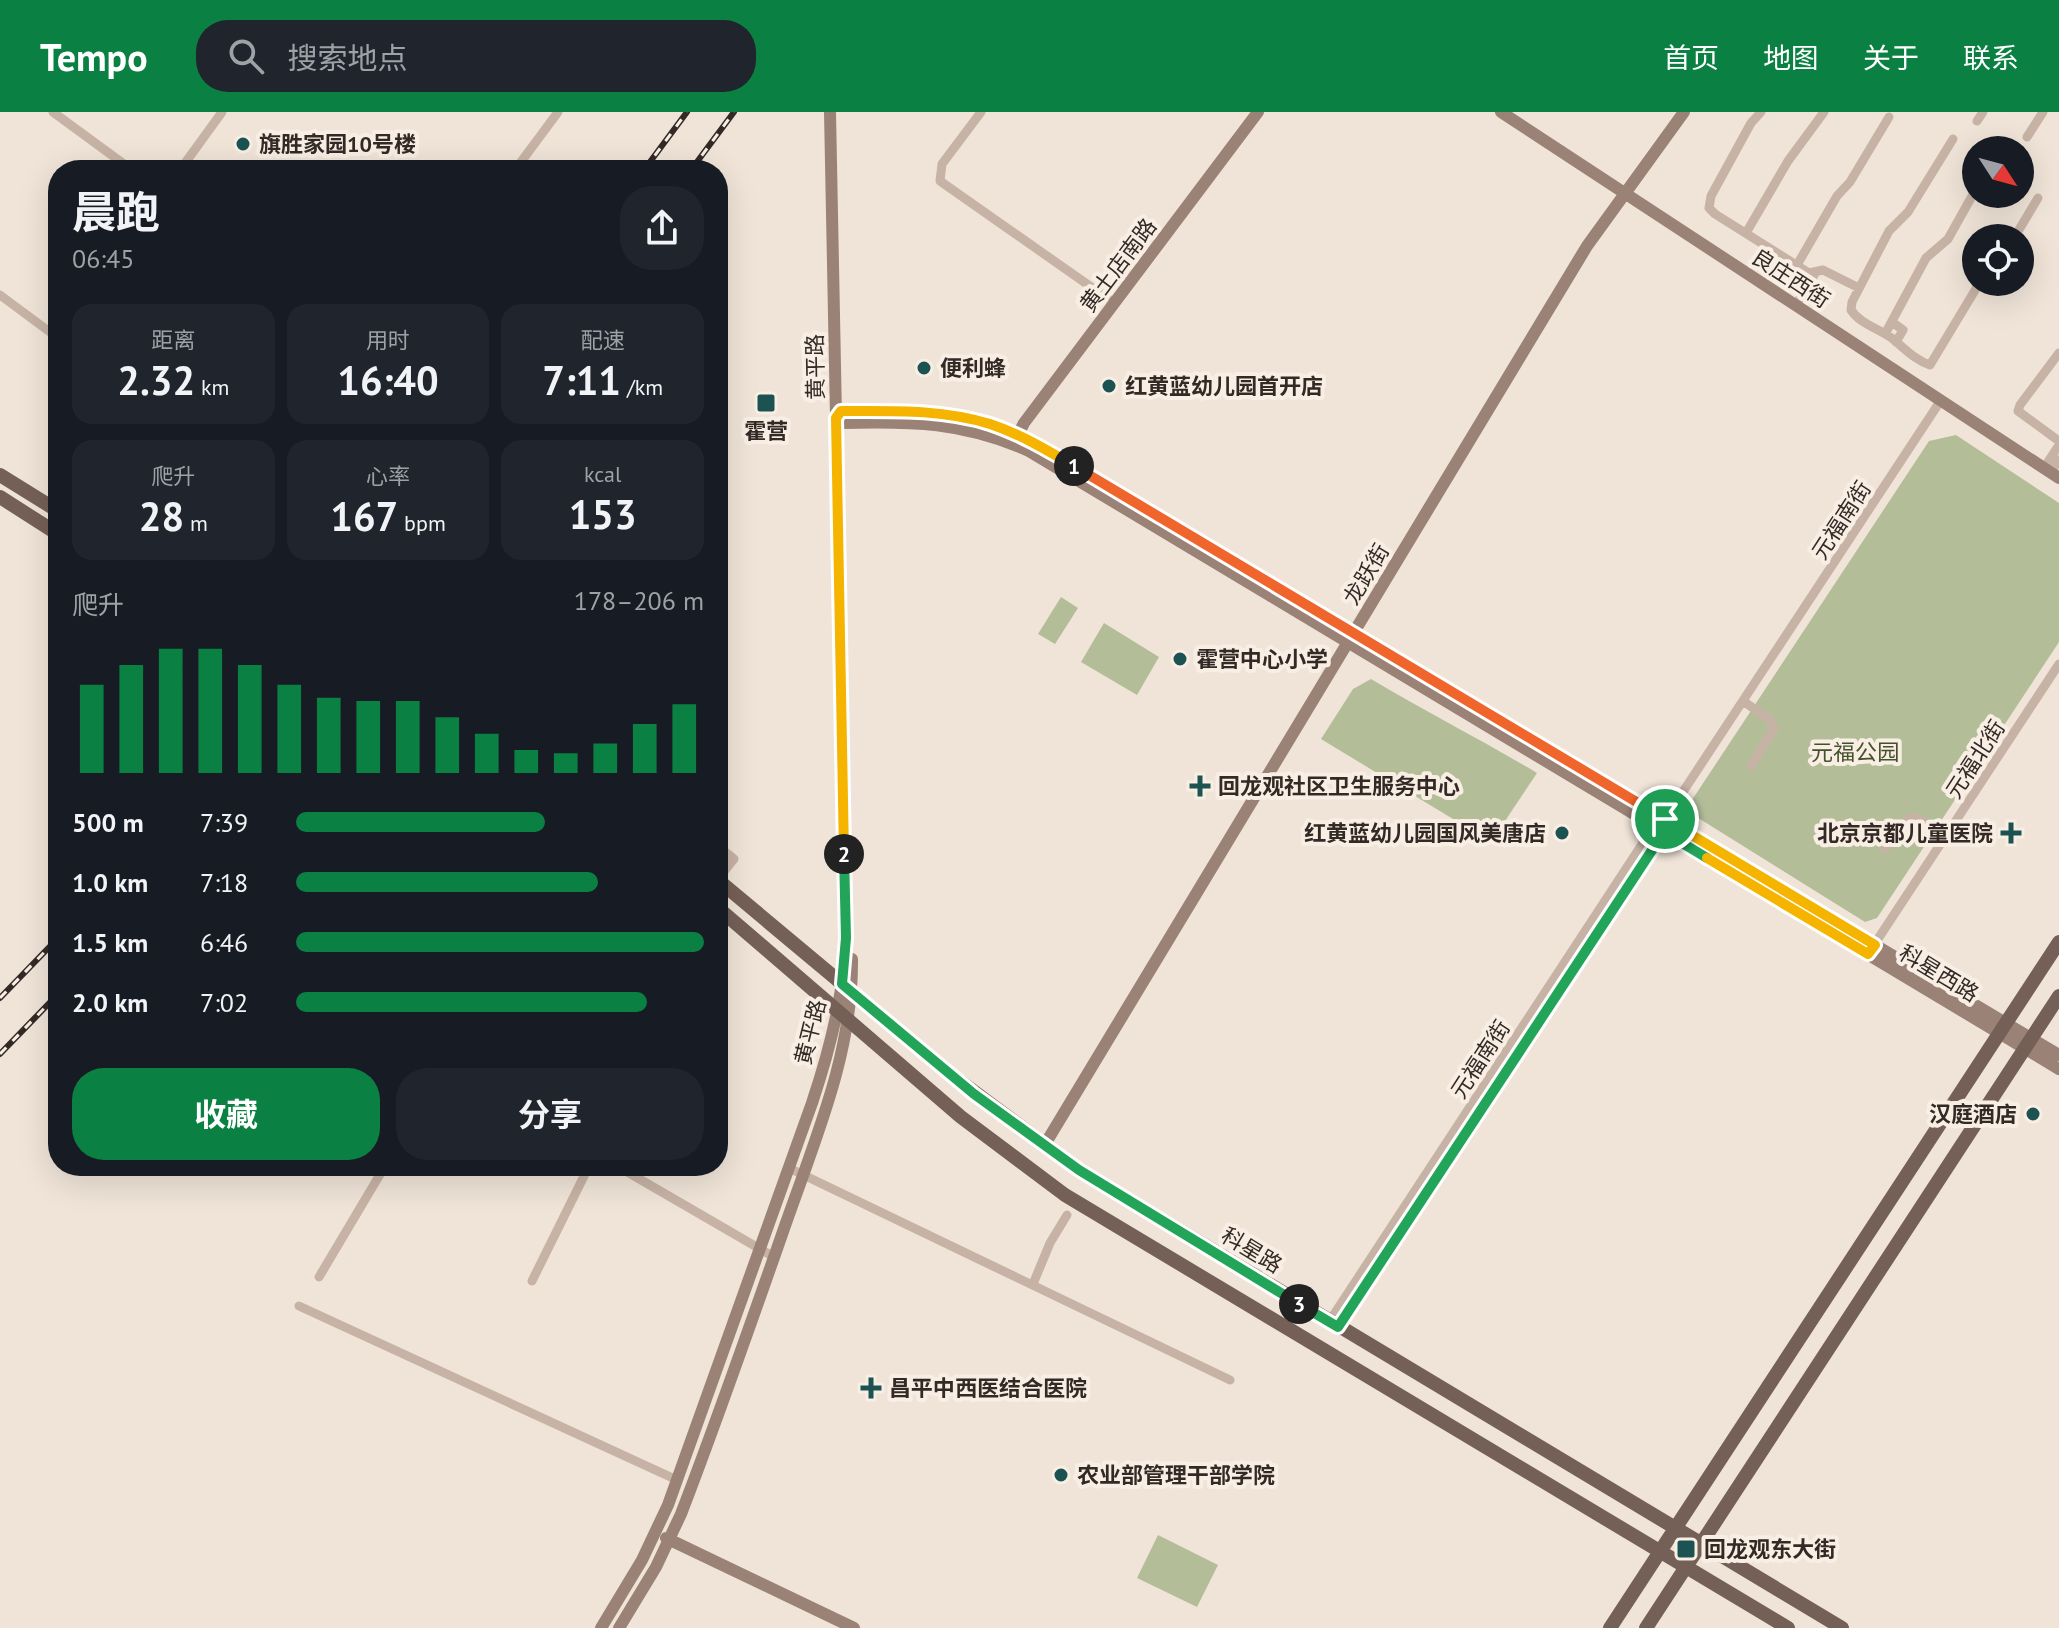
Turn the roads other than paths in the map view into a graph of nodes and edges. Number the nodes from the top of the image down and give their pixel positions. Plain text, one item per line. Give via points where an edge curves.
1 (53, 112) edge
2 (222, 112) edge
3 (558, 112) edge
4 (830, 112) edge
5 (836, 112) edge
6 (981, 112) edge
7 (1258, 112) edge
8 (1501, 112) edge
9 (1684, 112) edge
10 (1761, 112) edge
11 (1824, 112) edge
12 (2043, 112) edge
13 (1889, 117) dead end
14 (2028, 136) edge
15 (1953, 139) dead end
16 (118, 160) edge
17 (187, 160) edge
18 (522, 160) edge
19 (1624, 193) junction
20 (2038, 198) dead end
21 (1965, 208) edge
22 (2022, 224) edge
23 (1746, 233) junction
24 (1797, 265) junction
25 (1813, 272) junction
26 (1859, 288) junction
27 (0, 295) edge
28 (1972, 296) edge
29 (1114, 303) junction
30 (1794, 304) junction
31 (1892, 322) junction
32 (48, 331) edge
33 (1885, 334) junction
34 (1896, 342) junction
35 (2059, 353) edge
36 (1941, 400) junction
37 (840, 417) junction
38 (2058, 438) edge
39 (1016, 440) junction
40 (2059, 460) edge
41 (2051, 473) edge
42 (0, 475) edge
43 (0, 497) edge
44 (48, 505) edge
45 (48, 528) edge
46 (1351, 638) junction
47 (2059, 664) edge
48 (1743, 701) junction
49 (1751, 766) dead end
50 (1661, 826) junction
51 (1946, 836) junction
52 (1885, 849) dead end
53 (728, 888) edge
54 (728, 917) edge
55 (2059, 942) edge
56 (1871, 950) junction
57 (847, 988) junction
58 (2059, 996) edge
59 (837, 1011) junction
60 (849, 1022) junction
61 (2002, 1028) junction
62 (2028, 1043) junction
63 (2059, 1055) edge
64 (2059, 1069) edge
65 (1044, 1146) junction
66 (789, 1168) junction
67 (803, 1174) junction
68 (379, 1176) edge
69 (584, 1176) edge
70 (634, 1176) edge
71 (1067, 1215) dead end
72 (761, 1250) junction
73 (774, 1257) junction
74 (319, 1277) dead end
75 (532, 1281) dead end
76 (1033, 1284) junction
77 (299, 1306) dead end
78 (1334, 1324) junction
79 (1230, 1380) dead end
80 (677, 1480) junction
81 (1675, 1528) junction
82 (656, 1533) junction
83 (670, 1540) junction
84 (1701, 1544) junction
85 (1660, 1552) junction
86 (1686, 1567) junction
87 (824, 1621) edge
88 (601, 1628) edge
89 (619, 1628) edge
90 (854, 1628) edge
91 (1610, 1628) edge
92 (1646, 1628) edge
93 (1788, 1628) edge
94 (1842, 1628) edge

1 - 16 street
2 - 17 street
3 - 18 street
4 - 37 street, 黄平路
5 - 37 street, 黄平路
6 - 29 street via 942,164 940,181
7 - 29 street, 黄土店南路
8 - 19 street, 良庄西街
9 - 19 street, 龙跃街
10 - 23 street via 1709,202 1713,212
11 - 23 street
12 - 14 street
13 - 24 street
15 - 26 street via 1911,207 1889,231
19 - 30 street, 良庄西街
19 - 46 street, 龙跃街
20 - 22 street
21 - 31 street via 1948,239 1926,258
23 - 24 street
24 - 25 street
25 - 26 street via 1825,271
25 - 30 street
26 - 33 street via 1852,312
27 - 32 street
28 - 34 street via 1932,364
29 - 39 street, 黄土店南路
30 - 36 street, 良庄西街
31 - 33 street
31 - 34 street via 1903,330
33 - 34 street
35 - 38 street via 2018,411
36 - 41 street, 良庄西街
36 - 48 street, 元福南街
37 - 39 street, 科星西路 via 942,414 988,424
37 - 57 street, 黄平路
38 - 41 street
39 - 46 street, 科星西路
40 - 41 street
42 - 44 main road
43 - 45 main road
46 - 50 street, 科星西路
46 - 65 street, 龙跃街
47 - 51 street, 元福北街
48 - 49 street via 1774,726
48 - 50 street, 元福南街
50 - 56 street, 科星西路
50 - 78 street, 元福南街
51 - 52 street via 1911,817
51 - 56 street, 元福北街
53 - 57 main road, 科星路
54 - 59 main road
55 - 61 main road
56 - 61 street, 科星西路
57 - 59 street, 黄平路
57 - 60 street, 黄平路
57 - 65 main road, 科星路
58 - 62 main road
59 - 60 main road
59 - 66 street, 黄平路
60 - 67 street, 黄平路 via 836,1079
60 - 85 main road via 961,1117 1065,1195
61 - 62 street, 科星西路
61 - 81 main road
62 - 63 street, 科星西路
62 - 64 street, 科星西路
62 - 84 main road
65 - 78 main road, 科星路
66 - 67 street
66 - 72 street, 黄平路
67 - 73 street, 黄平路
67 - 76 street
68 - 74 street
69 - 75 street
70 - 72 street
71 - 76 street
72 - 73 street
72 - 80 street, 黄平路
73 - 83 street, 黄平路
76 - 79 street
77 - 80 street
78 - 81 main road, 科星路
80 - 82 street, 黄平路
81 - 84 main road, 科星路
81 - 85 main road
82 - 83 street
82 - 88 street, 黄平路
83 - 87 street
83 - 89 street, 黄平路
84 - 86 main road
84 - 94 main road, 科星路
85 - 86 main road
85 - 91 main road
86 - 92 main road
86 - 93 main road
87 - 90 street

